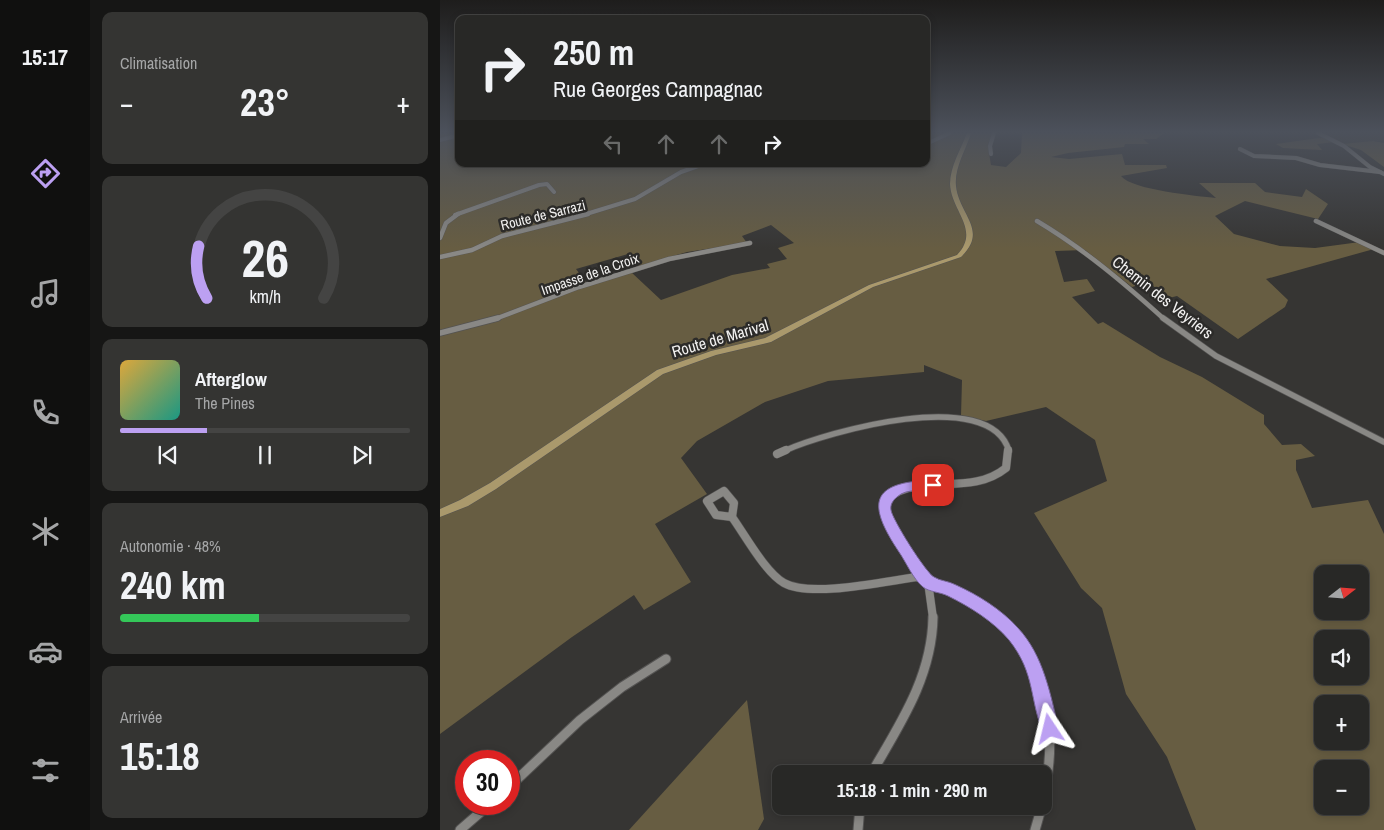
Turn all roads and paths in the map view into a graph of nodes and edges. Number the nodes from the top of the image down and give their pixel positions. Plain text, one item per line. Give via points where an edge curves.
1 (682, 172) edge
2 (957, 172) edge
3 (554, 192) dead end
4 (1036, 221) dead end
5 (1316, 221) dead end
6 (440, 238) edge
7 (750, 243) dead end
8 (1384, 253) edge
9 (440, 257) edge
10 (440, 333) edge
11 (1384, 442) edge
12 (777, 454) dead end
13 (440, 513) edge
14 (732, 517) dead end
15 (928, 582) junction
16 (666, 659) dead end
17 (876, 765) edge
18 (520, 777) edge
19 (477, 815) edge
20 (859, 815) edge
21 (460, 830) edge
22 (858, 830) edge
23 (1035, 830) edge

1 - 9 street, Route de Sarrazi via 608,209 502,236 472,250
2 - 13 main road, Route de Marival via 954,194 971,238 969,246 959,256 871,286 768,340 714,353 660,372 493,486
3 - 6 street via 547,184 539,184 462,212 446,223
4 - 11 street, Chemin des Veyriers via 1069,240 1166,321 1216,356
5 - 8 street
7 - 10 street, Impasse de la Croix via 669,258 579,287 493,320
12 - 15 street via 796,444 883,423 958,417 983,422 994,428 1002,436 1010,454 1008,464 998,476 982,483 908,487 894,492 885,503 889,526
14 - 15 street via 775,573 784,582 797,587 815,589 917,577
15 - 17 street via 933,602 932,653 924,679
15 - 23 street via 950,589 998,618 1027,653 1038,678 1050,729 1050,770 1045,804
16 - 18 street via 616,691 580,720
19 - 21 street
20 - 22 street

